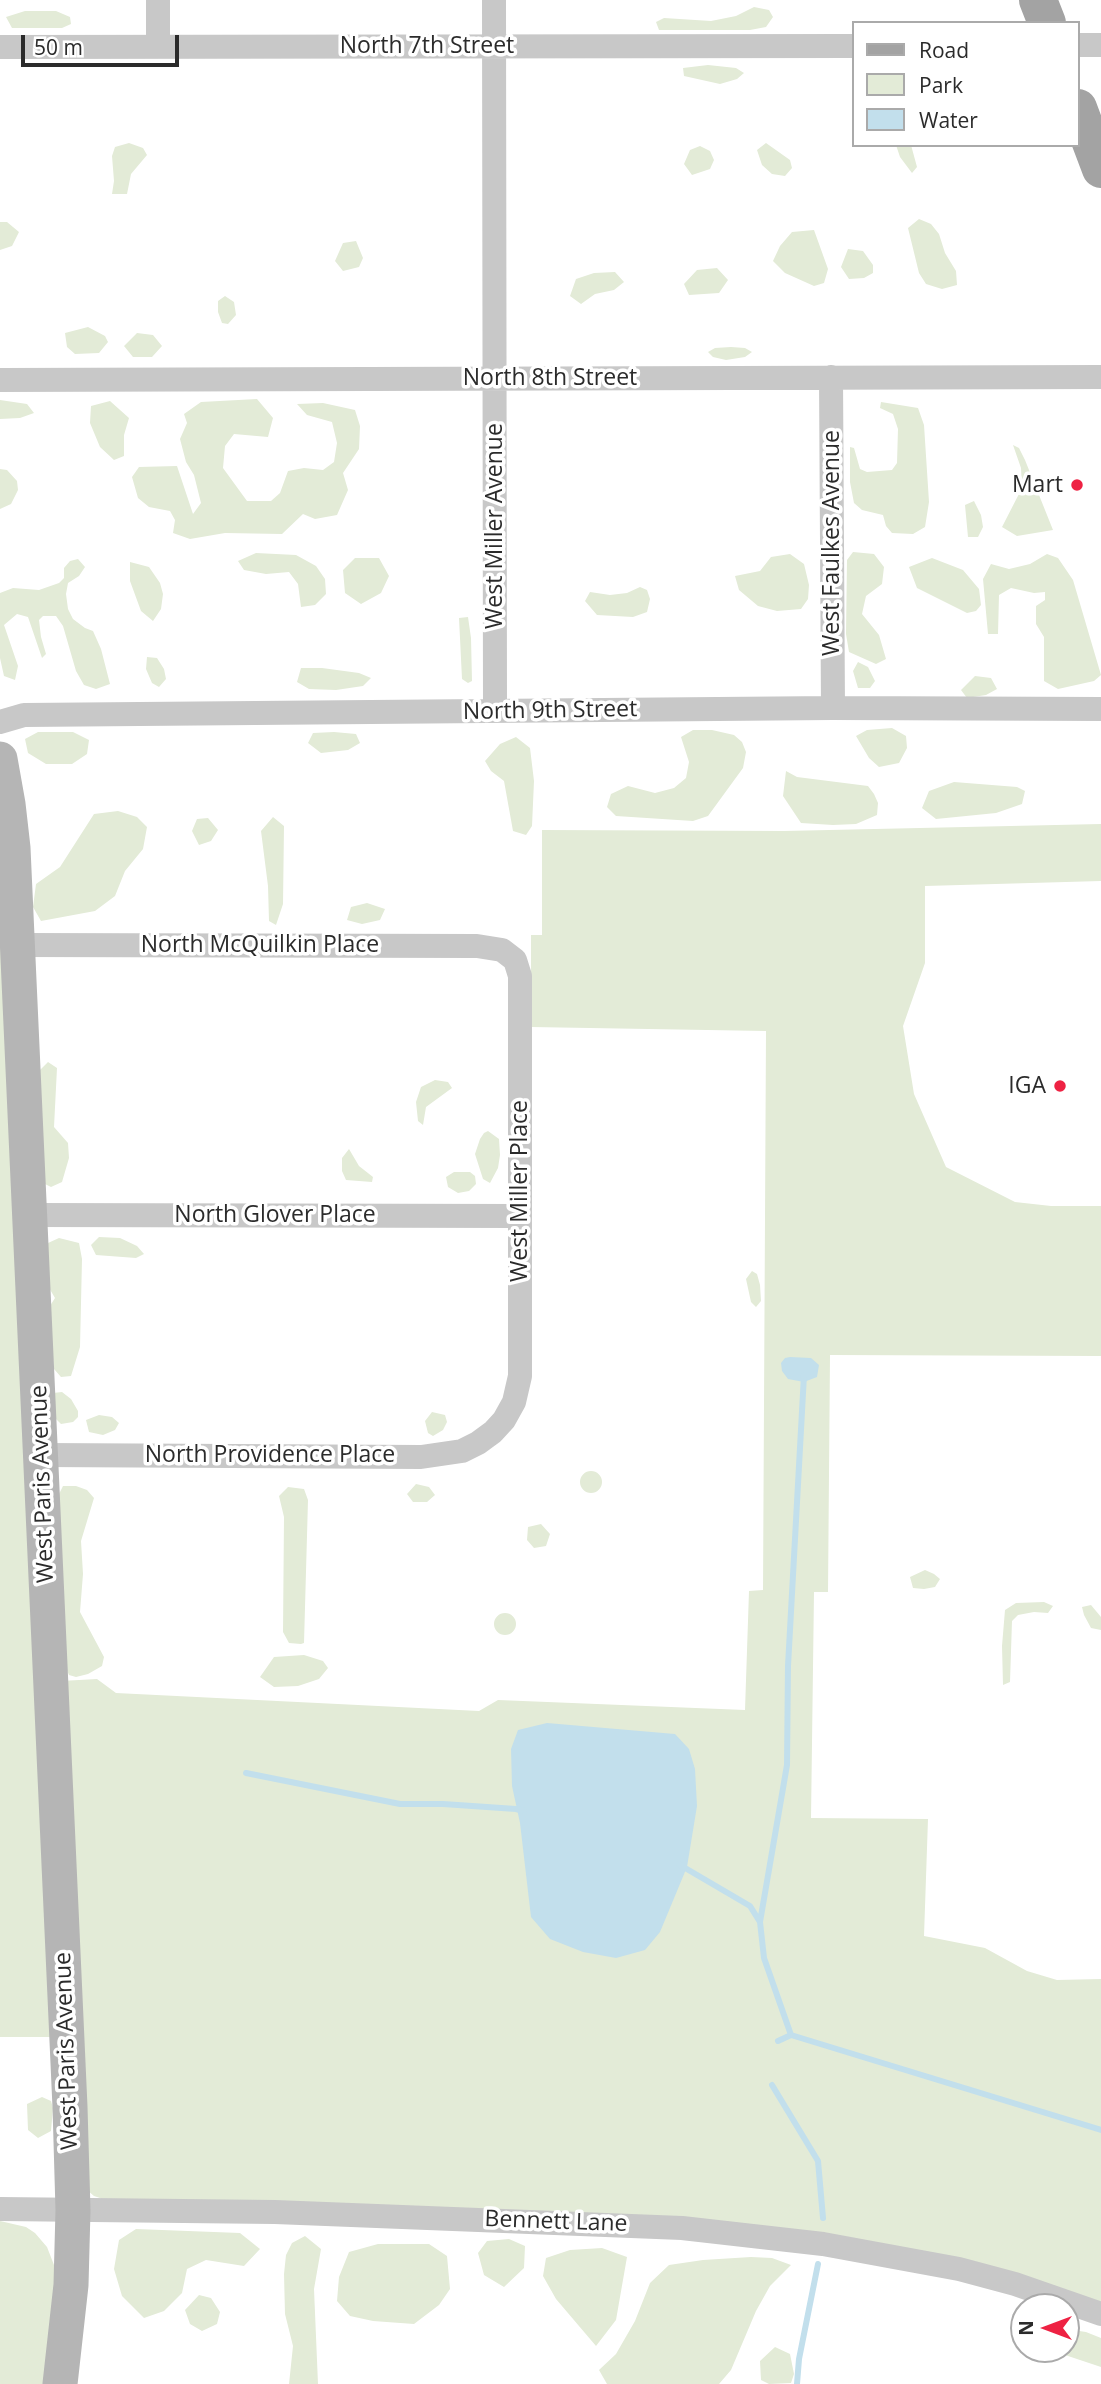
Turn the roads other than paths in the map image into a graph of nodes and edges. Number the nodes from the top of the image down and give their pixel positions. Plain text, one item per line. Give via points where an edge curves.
1 (158, 0) edge
2 (494, 0) edge
3 (1038, 0) edge
4 (1046, 21) edge
5 (1080, 45) edge
6 (1101, 45) edge
7 (158, 46) junction
8 (494, 46) junction
9 (852, 46) edge
10 (0, 47) edge
11 (1080, 113) edge
12 (1101, 169) edge
13 (831, 377) junction
14 (1101, 377) edge
15 (495, 378) junction
16 (0, 380) edge
17 (833, 708) junction
18 (1101, 709) edge
19 (495, 711) junction
20 (0, 722) edge
21 (0, 760) edge
22 (18, 945) junction
23 (502, 950) joint
24 (31, 1215) junction
25 (519, 1216) junction
26 (493, 1432) joint
27 (42, 1455) junction
28 (0, 2209) edge
29 (73, 2210) junction
30 (1101, 2314) edge
31 (60, 2384) edge

1 - 7 street
2 - 8 street, West Miller Avenue
3 - 4 main road
5 - 6 street
7 - 8 street, North 7th Street
7 - 10 street, North 7th Street
8 - 9 street, North 7th Street
8 - 15 street, West Miller Avenue
11 - 12 main road
13 - 14 street, North 8th Street
13 - 15 street, North 8th Street
13 - 17 street, West Faulkes Avenue
15 - 16 street, North 8th Street
15 - 19 street, West Miller Avenue
17 - 18 street, North 9th Street
17 - 19 street, North 9th Street
19 - 20 street, North 9th Street via 24,715
21 - 22 main road, West Paris Avenue via 13,848
22 - 23 street, North McQuilkin Place via 463,946
22 - 24 main road, West Paris Avenue
23 - 25 street, West Miller Place via 515,960 520,976
24 - 25 street, North Glover Place
24 - 27 main road, West Paris Avenue
25 - 26 street, West Miller Place via 520,1376 514,1402
26 - 27 street, North Providence Place via 462,1451 421,1457
27 - 29 main road, West Paris Avenue
28 - 29 street, Bennett Lane
29 - 30 street, Bennett Lane via 275,2212 682,2228 823,2244 959,2269
29 - 31 main road, West Paris Avenue via 71,2285

